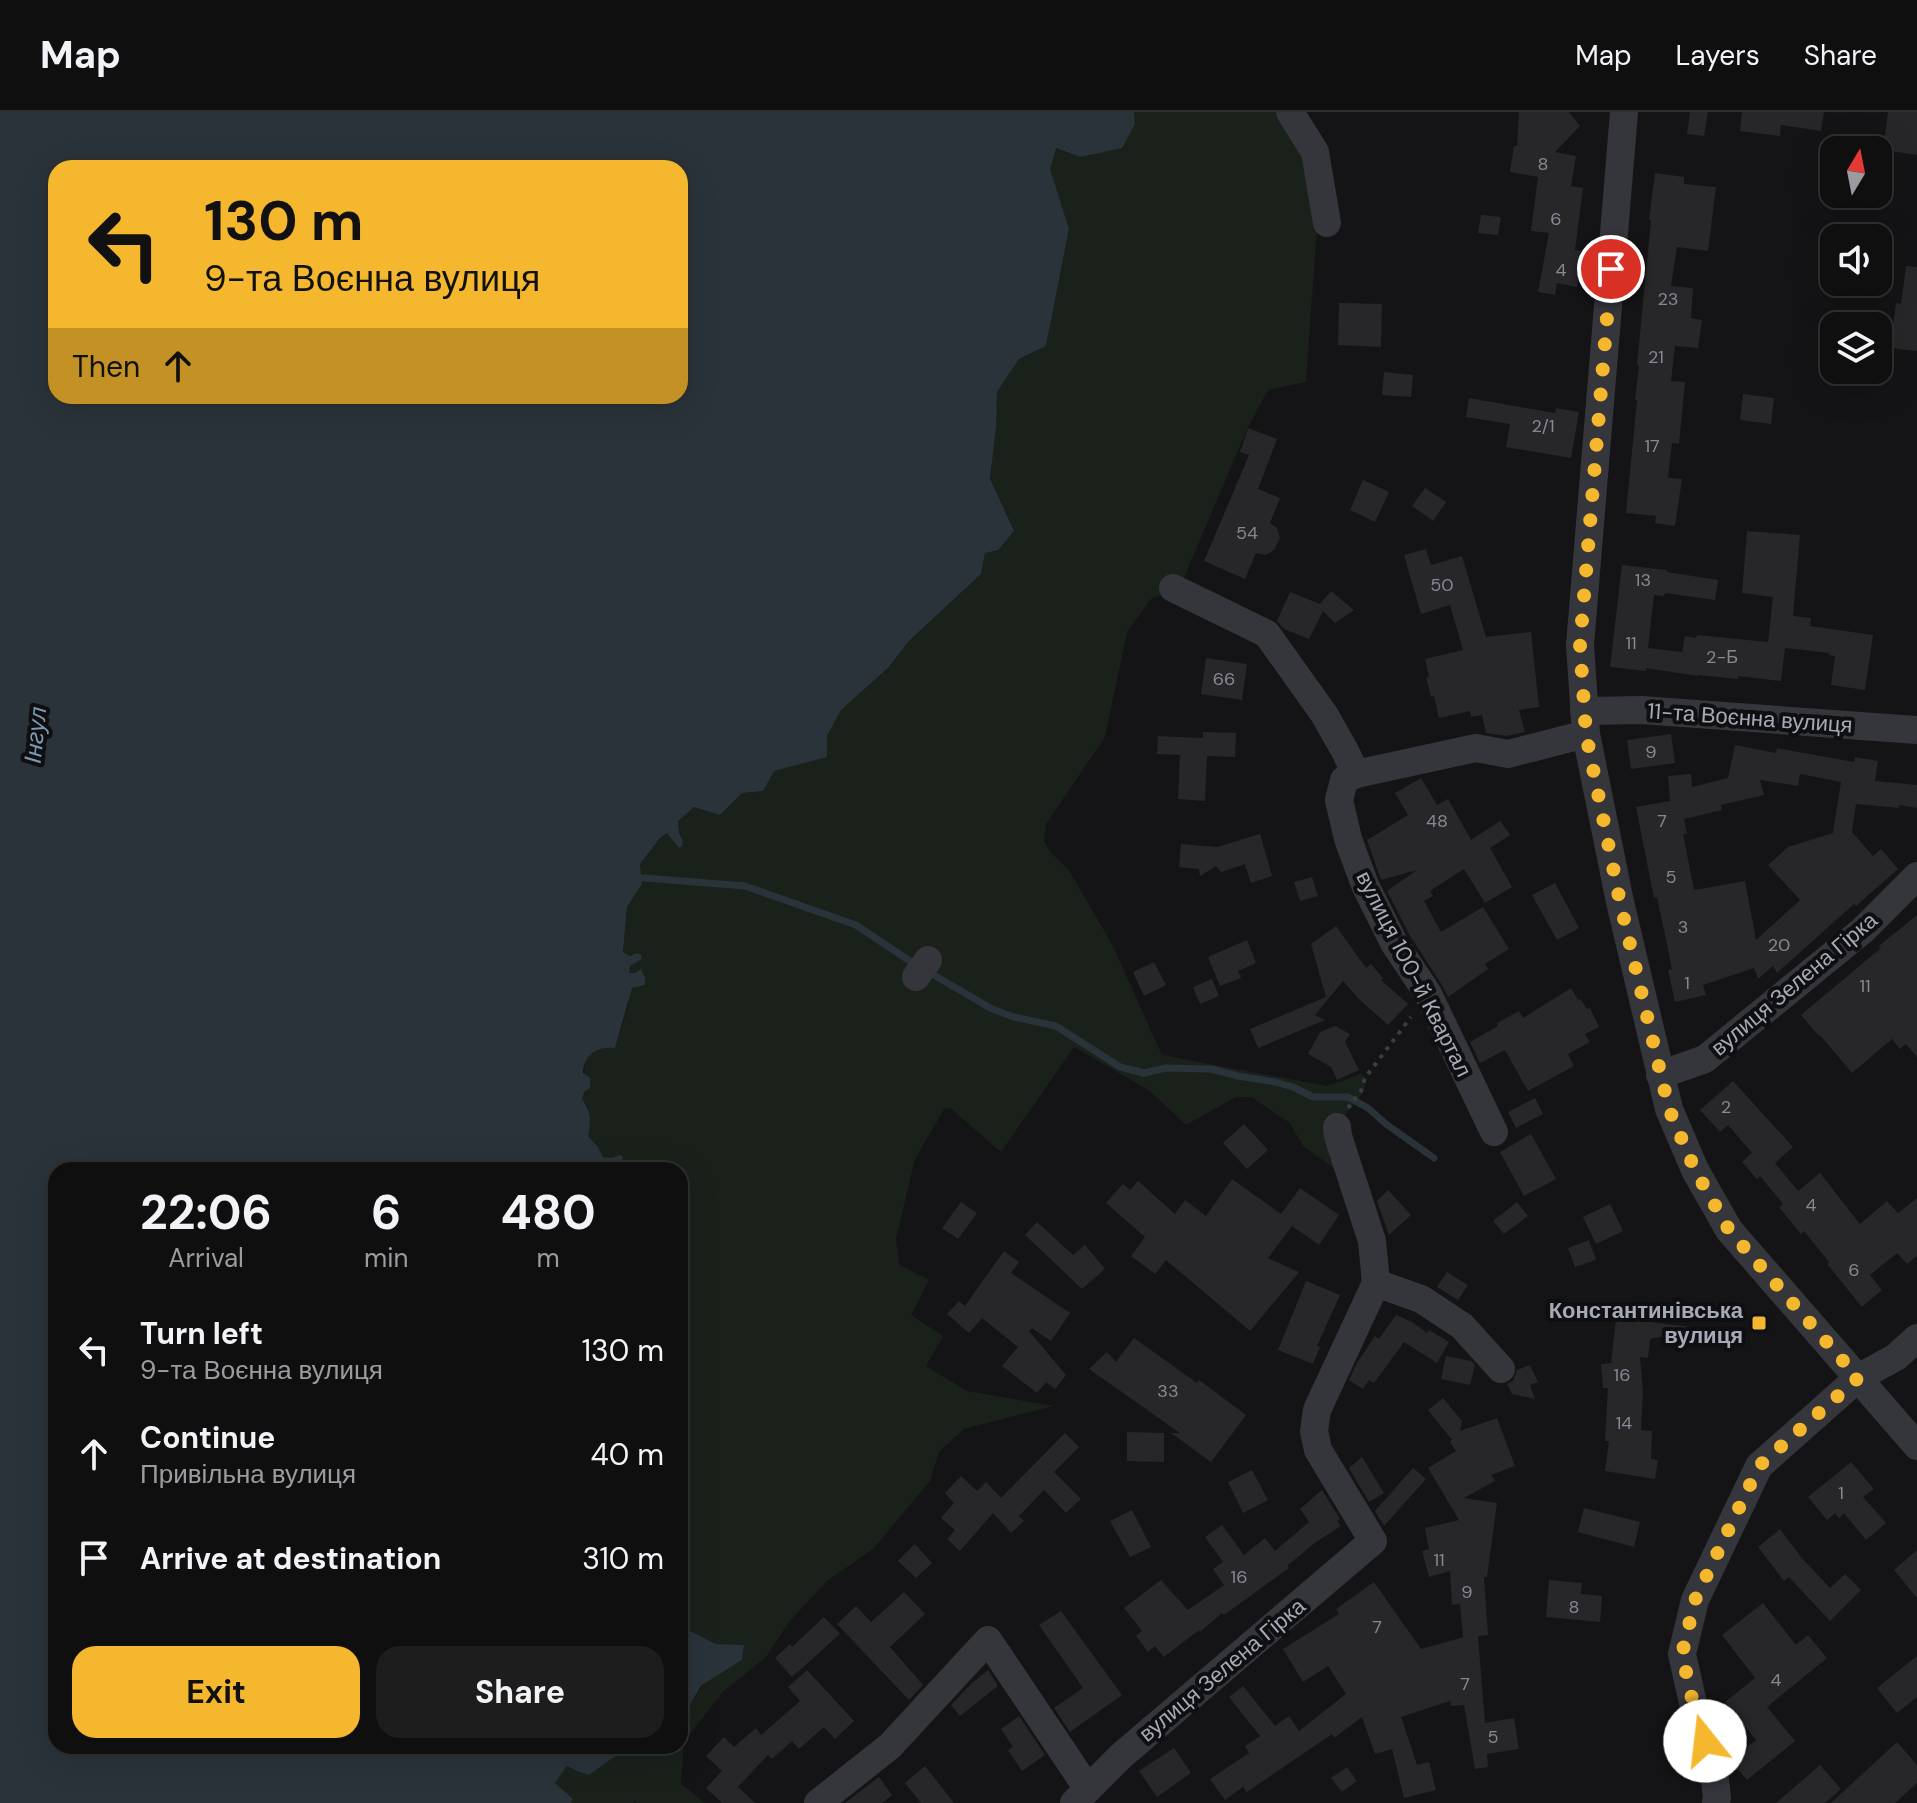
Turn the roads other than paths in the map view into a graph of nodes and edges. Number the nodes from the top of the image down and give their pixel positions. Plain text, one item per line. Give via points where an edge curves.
1 (1290, 112) edge
2 (1624, 112) edge
3 (1327, 223) dead end
4 (1173, 588) dead end
5 (1585, 722) junction
6 (1917, 730) edge
7 (1356, 774) junction
8 (1917, 876) edge
9 (1660, 1075) junction
10 (1344, 1116) road end
11 (1494, 1132) dead end
12 (1376, 1283) junction
13 (1917, 1338) edge
14 (1501, 1369) dead end
15 (1858, 1378) junction
16 (1917, 1446) edge
17 (1078, 1799) edge
18 (818, 1803) edge
19 (1716, 1803) edge

1 - 3 street via 1315,152
2 - 5 street via 1580,645
4 - 7 street via 1267,634 1324,714
5 - 6 street, 11-та Воєнна вулиця via 1641,710
5 - 7 street via 1508,754 1476,748
5 - 9 street
7 - 11 street, вулиця 100-й Квартал via 1344,780 1339,800 1365,885 1428,994
8 - 9 street, вулиця Зелена Гірка via 1863,930 1705,1059
9 - 15 street via 1695,1170 1729,1230
10 - 12 street via 1338,1136 1372,1241
12 - 14 street via 1421,1299 1462,1326
12 - 17 street, вулиця Зелена Гірка via 1317,1410 1314,1431 1318,1450 1373,1541 1121,1756
13 - 15 street
15 - 16 street
15 - 19 street via 1759,1466 1695,1600 1682,1654 1714,1771
17 - 18 street via 988,1640 890,1746

